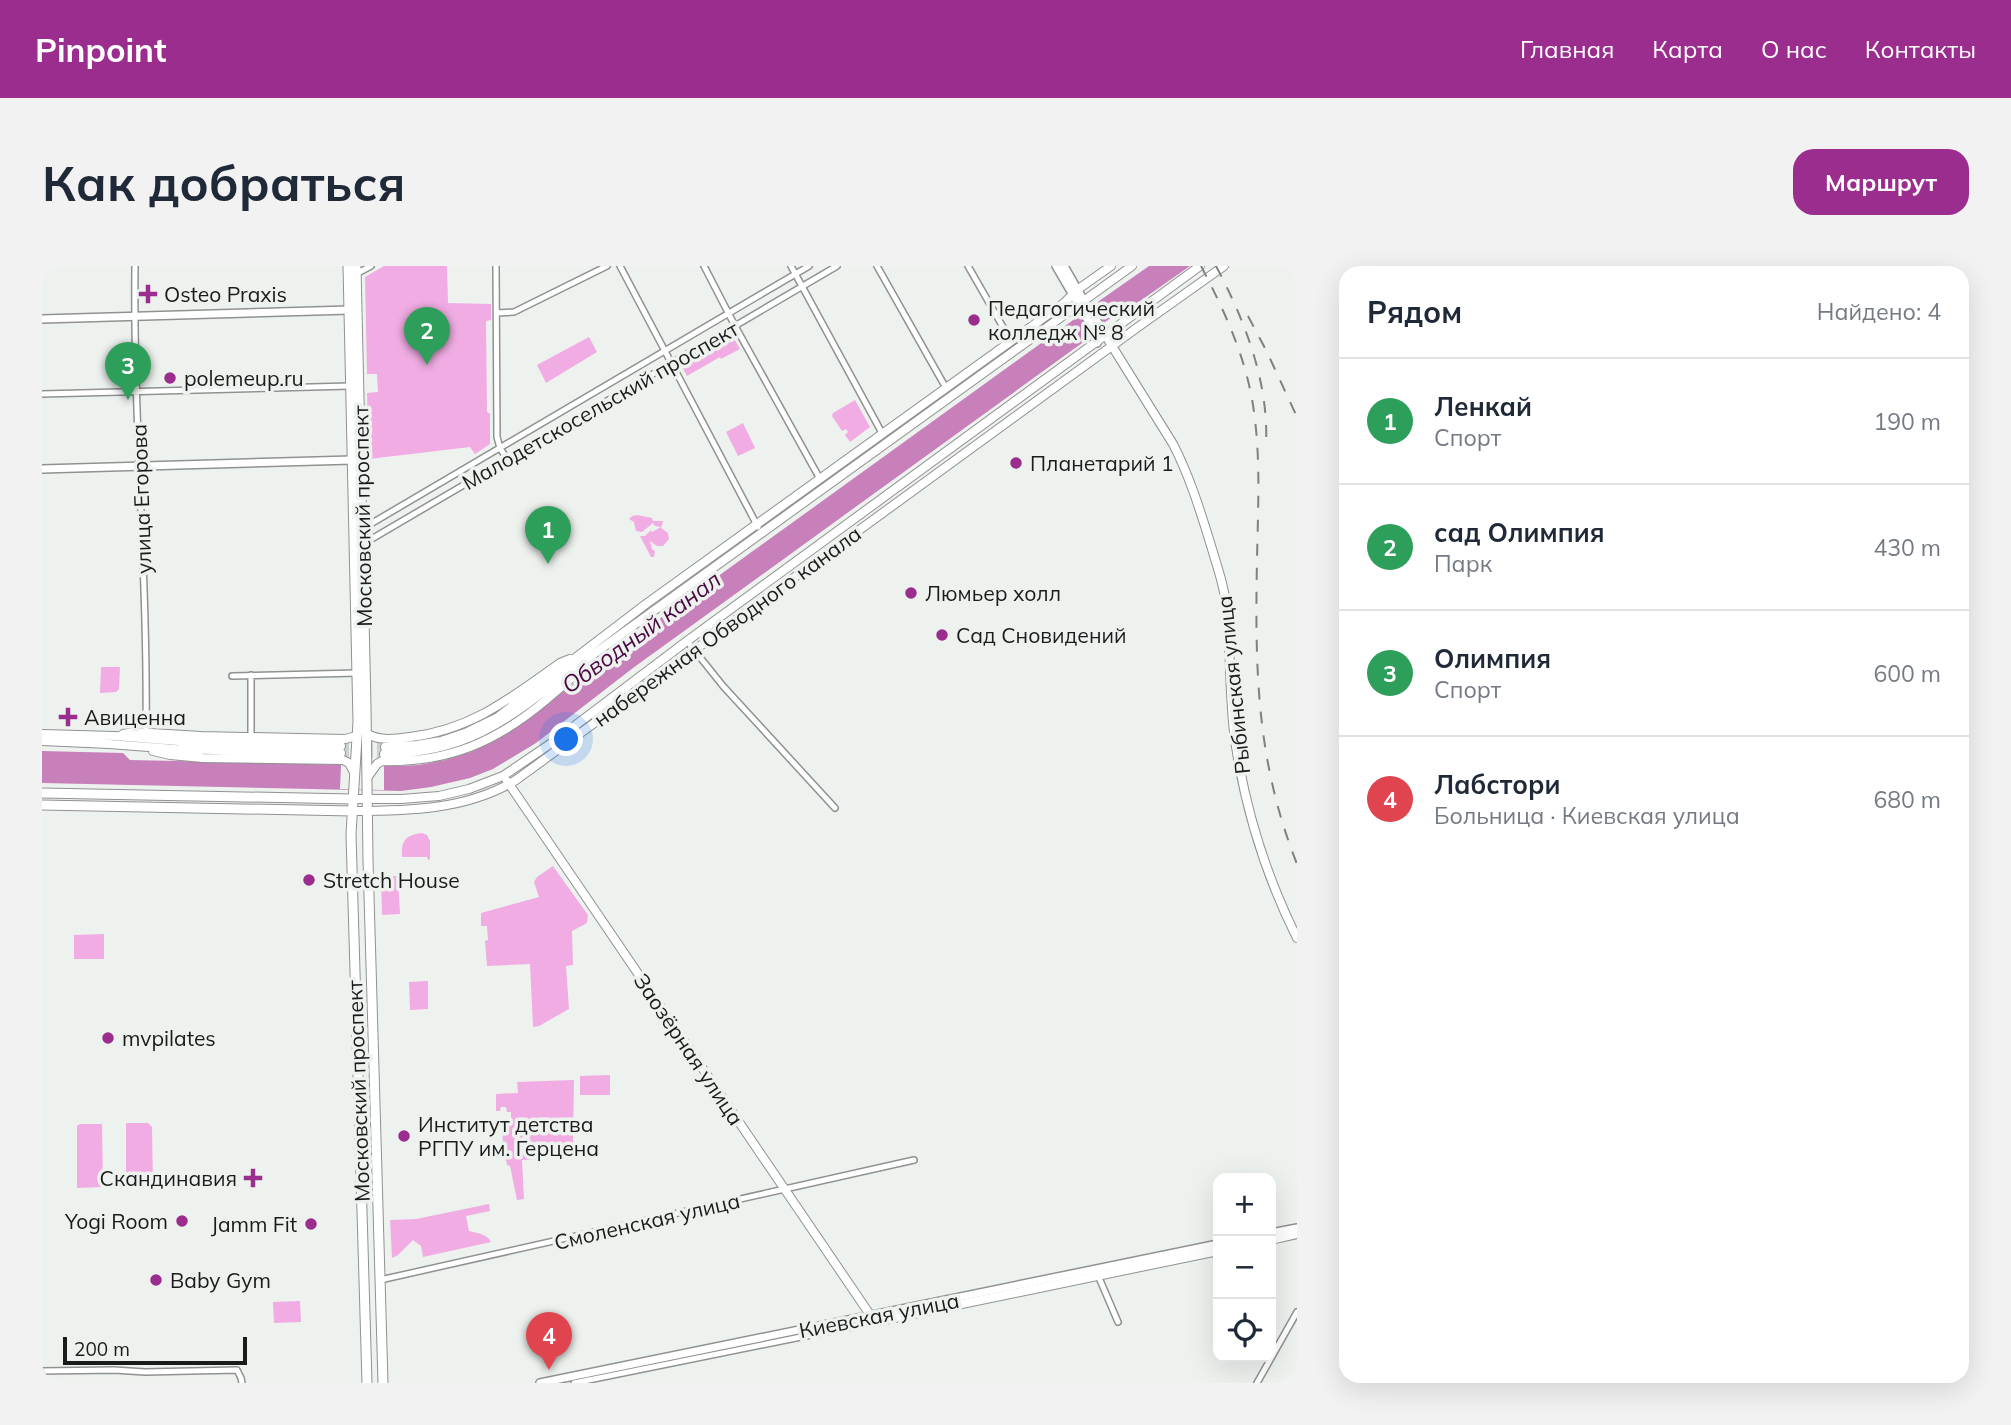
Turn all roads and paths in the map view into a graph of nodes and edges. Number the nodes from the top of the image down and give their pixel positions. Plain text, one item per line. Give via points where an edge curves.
1 (135, 266) edge
2 (348, 266) edge
3 (371, 266) edge
4 (496, 266) edge
5 (607, 266) edge
6 (620, 266) edge
7 (704, 266) edge
8 (791, 266) edge
9 (809, 266) edge
10 (837, 266) edge
11 (877, 266) edge
12 (968, 266) edge
13 (1056, 266) edge
14 (1064, 266) edge
15 (1111, 266) edge
16 (1132, 266) edge
17 (1200, 266) edge
18 (1224, 266) edge
19 (356, 270) edge
20 (795, 274) junction
21 (802, 286) junction
22 (1075, 293) junction
23 (1080, 303) junction
24 (349, 310) junction
25 (497, 313) junction
26 (729, 313) junction
27 (134, 316) junction
28 (42, 319) edge
29 (735, 326) junction
30 (1097, 329) junction
31 (1106, 336) junction
32 (1011, 341) junction
33 (1097, 343) junction
34 (1113, 346) junction
35 (665, 351) junction
36 (671, 363) junction
37 (350, 386) junction
38 (946, 388) junction
39 (137, 391) junction
40 (42, 394) edge
41 (882, 433) junction
42 (500, 448) junction
43 (507, 459) junction
44 (352, 460) junction
45 (139, 466) junction
46 (42, 469) edge
47 (820, 479) junction
48 (757, 524) junction
49 (358, 532) junction
50 (761, 533) junction
51 (362, 544) junction
52 (687, 641) junction
53 (694, 650) junction
54 (573, 658) junction
55 (584, 662) junction
56 (357, 673) junction
57 (251, 675) junction
58 (232, 676) dead end
59 (146, 733) junction
60 (42, 734) edge
61 (362, 735) junction
62 (116, 736) junction
63 (251, 737) junction
64 (42, 741) edge
65 (133, 745) junction
66 (371, 765) junction
67 (353, 767) junction
68 (503, 776) junction
69 (509, 784) junction
70 (42, 793) edge
71 (353, 794) junction
72 (368, 795) junction
73 (42, 805) edge
74 (835, 808) dead end
75 (352, 811) junction
76 (368, 811) junction
77 (1297, 938) edge
78 (914, 1160) dead end
79 (785, 1190) junction
80 (1297, 1228) edge
81 (1276, 1232) edge
82 (1297, 1234) edge
83 (1276, 1239) edge
84 (1213, 1245) edge
85 (1213, 1252) edge
86 (1097, 1273) junction
87 (380, 1280) junction
88 (1297, 1312) edge
89 (873, 1319) junction
90 (1118, 1322) dead end
91 (42, 1371) edge
92 (242, 1383) edge
93 (367, 1383) edge
94 (383, 1383) edge
95 (540, 1383) edge
96 (574, 1383) edge
97 (1257, 1383) edge

1 - 27 street, улица Егорова
2 - 24 main road, Московский проспект
3 - 19 street
4 - 25 street
5 - 25 street via 514,312
6 - 35 street
7 - 26 street
8 - 20 street
9 - 20 street, Малодетскосельский проспект
10 - 21 street, Малодетскосельский проспект
11 - 38 street
12 - 32 street
13 - 22 street
14 - 22 street
15 - 22 main road
16 - 23 main road
17 - 31 main road, набережная Обводного канала
18 - 34 main road, набережная Обводного канала
19 - 49 main road, Московский проспект
20 - 21 street
20 - 26 street, Малодетскосельский проспект
21 - 29 street, Малодетскосельский проспект
21 - 41 street
22 - 23 street
22 - 32 main road
23 - 30 main road, Рыбинская улица
23 - 50 main road
24 - 27 street
24 - 37 main road, Московский проспект
25 - 42 street
26 - 29 street
26 - 35 street, Малодетскосельский проспект
27 - 28 street
27 - 39 street, улица Егорова
29 - 36 street, Малодетскосельский проспект
29 - 47 street
30 - 31 main road, Рыбинская улица
30 - 33 street
31 - 33 main road, набережная Обводного канала
31 - 34 main road, Рыбинская улица
32 - 38 main road
33 - 52 main road, набережная Обводного канала
34 - 53 main road, набережная Обводного канала
34 - 77 main road, Рыбинская улица via 1177,451 1213,553 1227,611 1231,704 1242,781 1257,839
35 - 36 street
35 - 42 street, Малодетскосельский проспект
36 - 43 street, Малодетскосельский проспект
36 - 48 street
37 - 39 street
37 - 44 main road, Московский проспект
38 - 41 main road
39 - 40 street
39 - 45 street, улица Егорова
41 - 47 main road
42 - 43 street
42 - 49 street, Малодетскосельский проспект
43 - 51 street, Малодетскосельский проспект
44 - 45 street
44 - 49 main road, Московский проспект
45 - 46 street
45 - 59 street, улица Егорова
47 - 48 main road
48 - 50 street
48 - 54 main road
49 - 51 main road, Московский проспект
49 - 56 main road, Московский проспект
50 - 55 main road
51 - 61 main road, Московский проспект
52 - 53 street
52 - 68 main road, набережная Обводного канала
53 - 69 main road, набережная Обводного канала
53 - 74 street
54 - 55 main road via 519,702 476,729 385,750 430,750 479,735
54 - 61 main road via 463,725 405,738
55 - 66 main road via 539,705 494,737 444,756
56 - 57 street
56 - 61 main road, Московский проспект
57 - 58 street
57 - 63 street
59 - 62 main road
59 - 63 main road
60 - 62 main road
61 - 63 main road via 345,739
61 - 66 main road, Московский проспект
61 - 67 main road, Московский проспект
62 - 65 main road via 341,749
64 - 65 main road
65 - 67 main road via 170,755 340,760
66 - 72 main road, Московский проспект
67 - 71 main road, Московский проспект
68 - 69 main road, Заозёрная улица
68 - 72 main road, набережная Обводного канала via 450,794 415,798
69 - 76 main road, набережная Обводного канала via 483,797 450,805
69 - 79 main road, Заозёрная улица
70 - 71 main road, набережная Обводного канала
71 - 72 main road, набережная Обводного канала
71 - 75 main road, Московский проспект
72 - 76 main road, Московский проспект
73 - 75 main road, набережная Обводного канала
75 - 76 main road, набережная Обводного канала
75 - 93 main road, Московский проспект
76 - 87 main road, Московский проспект
78 - 79 street, Смоленская улица
79 - 87 street, Смоленская улица
79 - 89 main road, Заозёрная улица
80 - 81 street
82 - 83 main road
84 - 86 street, Киевская улица
85 - 86 main road, Киевская улица
86 - 89 main road, Киевская улица
86 - 90 street
87 - 94 main road, Московский проспект
88 - 97 street
89 - 95 street, Киевская улица
89 - 96 street, Киевская улица
91 - 92 street via 237,1370

